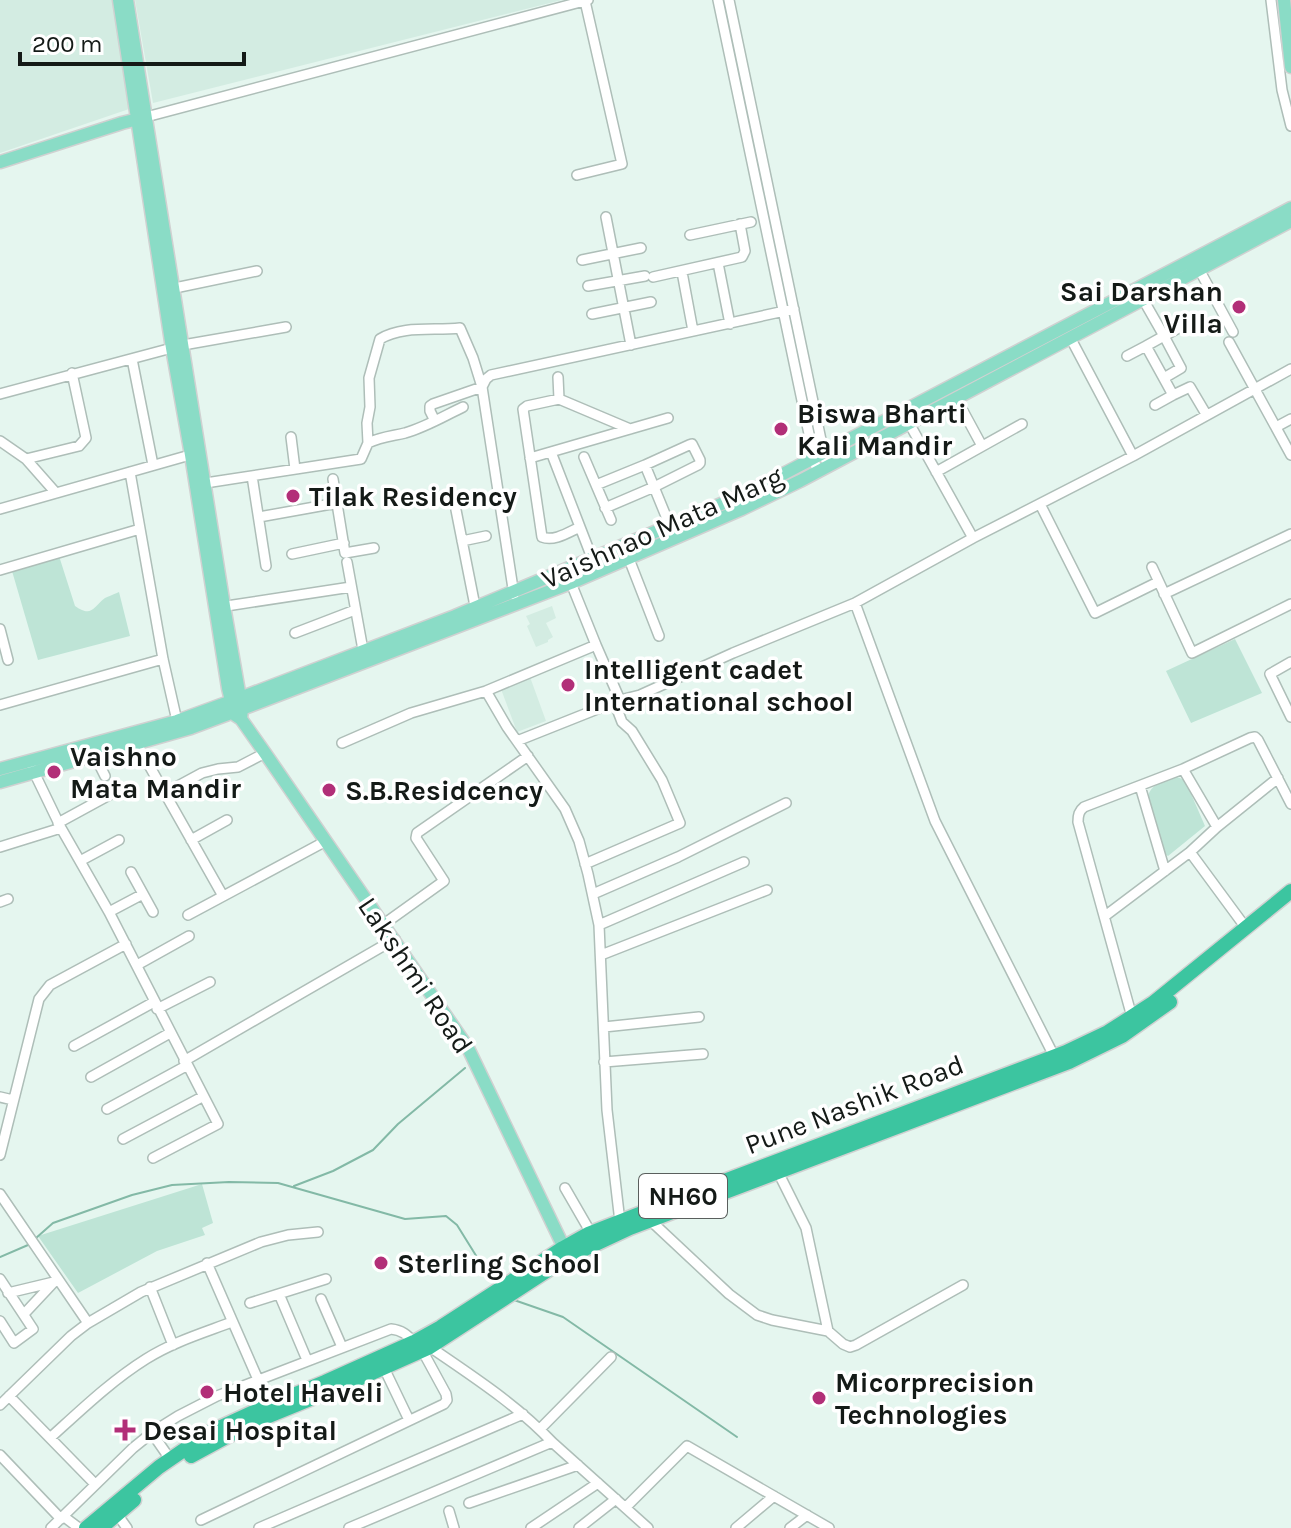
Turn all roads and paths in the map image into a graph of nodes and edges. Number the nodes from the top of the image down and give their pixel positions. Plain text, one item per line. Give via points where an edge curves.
1 (119, 0) edge
2 (127, 0) edge
3 (587, 0) edge
4 (718, 0) edge
5 (729, 0) edge
6 (1271, 0) edge
7 (1284, 0) edge
8 (1291, 67) edge
9 (142, 118) junction
10 (1291, 126) edge
11 (0, 162) edge
12 (577, 175) dead end
13 (1291, 208) edge
14 (606, 217) dead end
15 (1291, 221) edge
16 (690, 235) dead end
17 (641, 248) dead end
18 (613, 254) junction
19 (582, 260) dead end
20 (718, 263) junction
21 (1194, 269) junction
22 (257, 271) dead end
23 (682, 272) junction
24 (618, 280) junction
25 (588, 286) dead end
26 (169, 289) junction
27 (1144, 301) junction
28 (651, 302) dead end
29 (624, 308) junction
30 (789, 310) junction
31 (592, 314) dead end
32 (1197, 318) dead end
33 (730, 324) junction
34 (286, 327) dead end
35 (693, 331) junction
36 (1164, 336) junction
37 (1071, 339) junction
38 (631, 345) junction
39 (178, 346) junction
40 (1146, 346) junction
41 (1127, 356) dead end
42 (132, 359) junction
43 (1291, 369) edge
44 (72, 373) junction
45 (558, 377) dead end
46 (1164, 378) junction
47 (482, 387) junction
48 (1255, 388) junction
49 (0, 394) edge
50 (1173, 395) junction
51 (956, 398) junction
52 (559, 399) junction
53 (1155, 405) dead end
54 (463, 407) dead end
55 (1206, 414) junction
56 (603, 417) junction
57 (668, 418) dead end
58 (1291, 419) edge
59 (435, 421) junction
60 (909, 423) junction
61 (1022, 424) dead end
62 (1276, 427) junction
63 (630, 429) junction
64 (291, 437) dead end
65 (598, 439) junction
66 (2, 443) edge
67 (368, 443) junction
68 (982, 446) junction
69 (551, 452) junction
70 (195, 454) junction
71 (1291, 455) edge
72 (1133, 456) junction
73 (584, 457) dead end
74 (530, 458) junction
75 (26, 459) junction
76 (820, 463) junction
77 (153, 465) junction
78 (645, 465) junction
79 (295, 469) junction
80 (130, 472) junction
81 (936, 472) junction
82 (252, 476) junction
83 (333, 479) dead end
84 (200, 484) junction
85 (596, 485) junction
86 (654, 487) junction
87 (56, 493) junction
88 (337, 503) junction
89 (1040, 504) junction
90 (605, 508) junction
91 (0, 509) edge
92 (456, 510) dead end
93 (259, 517) junction
94 (611, 520) dead end
95 (670, 526) junction
96 (580, 527) junction
97 (140, 529) junction
98 (1291, 534) edge
99 (486, 536) dead end
100 (973, 538) junction
101 (462, 541) junction
102 (344, 543) junction
103 (374, 548) dead end
104 (292, 554) dead end
105 (592, 558) junction
106 (629, 559) junction
107 (347, 562) dead end
108 (266, 566) dead end
109 (1152, 567) dead end
110 (0, 570) edge
111 (1158, 582) junction
112 (571, 583) junction
113 (351, 587) junction
114 (1164, 594) junction
115 (515, 598) junction
116 (855, 603) junction
117 (1291, 604) edge
118 (475, 606) junction
119 (220, 607) junction
120 (355, 610) junction
121 (0, 629) edge
122 (295, 633) dead end
123 (659, 636) dead end
124 (596, 645) junction
125 (363, 650) junction
126 (163, 659) junction
127 (8, 660) dead end
128 (1291, 662) edge
129 (486, 691) junction
130 (620, 700) junction
131 (0, 705) edge
132 (237, 708) junction
133 (1291, 717) edge
134 (177, 721) junction
135 (517, 741) junction
136 (342, 743) dead end
137 (137, 744) junction
138 (265, 753) junction
139 (95, 756) junction
140 (528, 756) junction
141 (32, 767) junction
142 (0, 769) edge
143 (1183, 769) junction
144 (105, 776) dead end
145 (1278, 778) junction
146 (0, 782) edge
147 (1140, 786) junction
148 (113, 793) dead end
149 (165, 793) junction
150 (786, 803) dead end
151 (1291, 804) edge
152 (227, 820) dead end
153 (60, 825) junction
154 (1217, 827) junction
155 (119, 840) dead end
156 (191, 840) junction
157 (326, 841) junction
158 (0, 847) edge
159 (1190, 852) junction
160 (80, 861) junction
161 (744, 862) dead end
162 (585, 864) junction
163 (1165, 871) junction
164 (131, 872) dead end
165 (767, 890) dead end
166 (1291, 891) edge
167 (143, 894) junction
168 (593, 894) junction
169 (223, 896) junction
170 (1291, 903) edge
171 (109, 912) junction
172 (153, 912) dead end
173 (188, 915) dead end
174 (1105, 916) junction
175 (384, 924) junction
176 (599, 925) junction
177 (1246, 928) junction
178 (189, 936) dead end
179 (395, 939) junction
180 (126, 944) junction
181 (601, 955) junction
182 (137, 965) junction
183 (210, 982) dead end
184 (156, 1006) junction
185 (699, 1017) dead end
186 (1132, 1017) junction
187 (604, 1027) junction
188 (170, 1033) junction
189 (74, 1046) dead end
190 (703, 1054) dead end
191 (1054, 1056) junction
192 (604, 1062) junction
193 (185, 1063) junction
194 (91, 1077) dead end
195 (0, 1097) edge
196 (202, 1097) junction
197 (13, 1100) junction
198 (107, 1109) dead end
199 (123, 1139) dead end
200 (0, 1155) edge
201 (153, 1158) dead end
202 (778, 1172) junction
203 (565, 1188) dead end
204 (0, 1194) edge
205 (4, 1207) edge
206 (651, 1221) junction
207 (620, 1222) junction
208 (318, 1232) dead end
209 (591, 1233) junction
210 (566, 1253) junction
211 (207, 1263) junction
212 (0, 1279) edge
213 (326, 1279) dead end
214 (56, 1281) junction
215 (963, 1285) dead end
216 (150, 1287) junction
217 (8, 1293) junction
218 (279, 1294) junction
219 (321, 1299) dead end
220 (250, 1303) dead end
221 (24, 1314) junction
222 (0, 1321) edge
223 (232, 1322) junction
224 (88, 1323) junction
225 (828, 1331) junction
226 (173, 1345) junction
227 (422, 1346) junction
228 (342, 1347) junction
229 (611, 1357) dead end
230 (307, 1360) junction
231 (384, 1368) junction
232 (258, 1380) junction
233 (9, 1396) junction
234 (0, 1405) edge
235 (270, 1409) junction
236 (523, 1414) junction
237 (409, 1420) junction
238 (540, 1429) junction
239 (152, 1433) junction
240 (50, 1438) junction
241 (552, 1442) junction
242 (0, 1455) edge
243 (170, 1459) junction
244 (578, 1465) junction
245 (598, 1483) junction
246 (95, 1484) junction
247 (774, 1496) junction
248 (616, 1499) junction
249 (469, 1503) dead end
250 (626, 1507) junction
251 (449, 1511) dead end
252 (117, 1514) junction
253 (807, 1515) junction
254 (62, 1517) junction
255 (201, 1520) dead end
256 (645, 1527) edge
257 (51, 1528) edge
258 (79, 1528) edge
259 (86, 1528) edge
260 (101, 1528) edge
261 (127, 1528) edge
262 (259, 1528) edge
263 (349, 1528) edge
264 (454, 1528) edge
265 (531, 1528) edge
266 (579, 1528) edge
267 (736, 1528) edge
268 (790, 1528) edge
269 (829, 1528) edge

1 - 9 main road
2 - 9 main road
3 - 9 street
3 - 12 street via 622,164
4 - 30 street
5 - 30 street
6 - 10 street
7 - 8 main road
9 - 11 main road
9 - 26 main road
13 - 21 main road, Vaishnao Mata Marg
14 - 18 street
15 - 21 main road, Vaishnao Mata Marg
16 - 20 street via 745,223 745,255
17 - 18 street
18 - 19 street
18 - 24 street
20 - 23 street
20 - 33 street
21 - 27 main road, Vaishnao Mata Marg
21 - 48 street
21 - 76 main road, Vaishnao Mata Marg
22 - 26 street
23 - 24 street
23 - 35 street
24 - 25 street
24 - 29 street
26 - 39 main road
27 - 36 street
27 - 37 main road, Vaishnao Mata Marg
28 - 29 street
29 - 31 street
29 - 38 street
30 - 33 street
30 - 76 street
32 - 36 street
33 - 35 street
34 - 39 street
35 - 38 street
36 - 40 street
36 - 46 street via 1181,369
37 - 51 main road, Vaishnao Mata Marg
37 - 72 street
38 - 47 street via 491,375
39 - 42 street
39 - 70 main road
40 - 41 street
40 - 46 street
42 - 44 street
42 - 77 street
43 - 48 street
44 - 49 street
44 - 75 street via 86,438 79,446
45 - 52 street
46 - 50 street
47 - 59 street via 430,406
47 - 67 street via 460,328 389,334 380,339 369,378
47 - 115 street
48 - 55 street
48 - 62 street
50 - 53 street
50 - 55 street via 1190,387
51 - 60 main road, Vaishnao Mata Marg
51 - 68 street
52 - 56 street
52 - 74 street via 523,409
54 - 59 street
55 - 72 street
56 - 63 street
56 - 65 street
57 - 63 street
58 - 62 street
59 - 67 street
60 - 76 main road, Vaishnao Mata Marg
60 - 81 street
61 - 68 street
62 - 71 street
63 - 65 street
64 - 79 street
65 - 69 street
66 - 75 street
67 - 79 street via 361,459
68 - 81 street
69 - 74 street
69 - 96 street
70 - 77 street
70 - 84 main road
72 - 89 street
73 - 85 street
74 - 96 street via 542,537 551,539
75 - 87 street
76 - 95 main road, Vaishnao Mata Marg
76 - 106 main road, Vaishnao Mata Marg via 742,509
77 - 80 street
78 - 85 street
78 - 86 street
78 - 86 street via 692,444 700,460
79 - 82 street
80 - 87 street
80 - 97 street
81 - 100 street
82 - 84 street
82 - 93 street
83 - 88 street
84 - 119 main road
85 - 90 street
86 - 90 street
86 - 95 street
87 - 91 street
88 - 93 street
88 - 102 street
89 - 100 street
89 - 111 street via 1095,613
90 - 94 street
92 - 101 street
93 - 108 street
95 - 105 main road, Vaishnao Mata Marg
96 - 105 street
97 - 110 street
97 - 126 street
98 - 114 street
99 - 101 street
100 - 116 street
101 - 118 street
102 - 103 street via 345,553
102 - 104 street
105 - 115 main road, Vaishnao Mata Marg
106 - 112 main road, Vaishnao Mata Marg
106 - 123 street
107 - 113 street
109 - 111 street
111 - 114 street
112 - 115 main road, Vaishnao Mata Marg
112 - 124 street
113 - 119 street
113 - 120 street
114 - 117 street via 1192,653
115 - 118 main road, Vaishnao Mata Marg
115 - 132 main road, Vaishnao Mata Marg
116 - 130 street
116 - 191 street via 935,821
118 - 125 main road, Vaishnao Mata Marg
119 - 132 main road
120 - 122 street
120 - 125 street
121 - 127 street
124 - 129 street
124 - 130 street
125 - 132 main road, Vaishnao Mata Marg
126 - 131 street
126 - 134 street
128 - 133 street via 1270,674
129 - 135 street
129 - 136 street via 411,713
130 - 135 street
130 - 162 street via 622,722 662,780 680,823
132 - 134 main road
132 - 137 main road
132 - 138 main road, Lakshmi Road
134 - 141 main road
135 - 140 street
137 - 139 main road
137 - 149 street
138 - 149 street via 238,767 202,773
138 - 157 main road, Lakshmi Road
139 - 141 main road
139 - 144 street
140 - 162 street via 565,809
140 - 175 street via 417,833 444,881
141 - 142 main road
141 - 146 main road
141 - 153 street
143 - 145 street via 1255,737
143 - 147 street
143 - 154 street
145 - 151 street
145 - 154 street
147 - 163 street
147 - 174 street via 1084,807 1078,815
148 - 153 street
149 - 156 street
150 - 168 street
152 - 156 street
153 - 158 street
153 - 160 street
154 - 159 street
155 - 160 street
156 - 169 street
157 - 169 street
157 - 175 main road, Lakshmi Road
159 - 163 street
159 - 177 street
160 - 171 street
161 - 176 street
162 - 168 street
163 - 174 street
164 - 167 street
165 - 181 street
166 - 177 highway, Pune Nashik Road / NH60
167 - 171 street
167 - 172 street
168 - 176 street
169 - 173 street
170 - 202 highway, Pune Nashik Road / NH60 via 1122,1036 1069,1062
171 - 180 street
174 - 186 street
175 - 179 main road, Lakshmi Road
176 - 181 street
177 - 186 highway, Pune Nashik Road / NH60
178 - 182 street
179 - 193 street
179 - 210 main road, Lakshmi Road via 468,1048
180 - 182 street
180 - 197 street via 43,992
181 - 187 street
182 - 184 street
183 - 184 street
184 - 188 street
184 - 189 street
185 - 187 street
186 - 191 highway, Pune Nashik Road / NH60
187 - 192 street
188 - 193 street
188 - 194 street
190 - 192 street
191 - 207 highway, Pune Nashik Road / NH60
192 - 207 street
193 - 196 street
193 - 198 street
195 - 197 street
196 - 199 street
196 - 201 street via 218,1124
197 - 200 street
202 - 206 highway, Pune Nashik Road / NH60
202 - 225 street via 806,1228
203 - 209 street
204 - 205 street
205 - 214 street
206 - 210 highway, Pune Nashik Road / NH60
206 - 225 street via 757,1315
207 - 209 highway, Pune Nashik Road / NH60
208 - 211 street via 274,1238
209 - 210 highway, Pune Nashik Road / NH60
210 - 227 highway, Pune Nashik Road / NH60 via 441,1327
211 - 216 street
211 - 223 street
212 - 217 street
213 - 218 street
214 - 217 street
214 - 221 street
214 - 224 street
215 - 225 street via 856,1345 843,1344
216 - 224 street
216 - 226 street
217 - 221 street
218 - 220 street
218 - 230 street
219 - 228 street
221 - 222 street via 33,1329 14,1343
223 - 226 street
223 - 232 street
224 - 233 street
226 - 240 street via 127,1371
227 - 228 street via 391,1329
227 - 231 highway, Pune Nashik Road / NH60
227 - 235 highway, Pune Nashik Road / NH60
227 - 236 street
227 - 237 street via 447,1400
228 - 230 street
229 - 238 street
230 - 232 street
231 - 235 highway, Pune Nashik Road / NH60
231 - 237 street
232 - 235 street
232 - 239 street via 201,1403
233 - 234 street
233 - 240 street
235 - 243 highway, Pune Nashik Road / NH60 via 210,1432
235 - 252 highway, Pune Nashik Road / NH60 via 200,1450
236 - 238 street
236 - 262 street
237 - 255 street
238 - 241 street
239 - 243 street
239 - 246 street
240 - 246 street
241 - 244 street
241 - 263 street
242 - 254 street
243 - 259 highway, Pune Nashik Road / NH60
244 - 245 street
244 - 249 street
245 - 248 street
245 - 265 street
246 - 254 street
247 - 250 street via 687,1446
247 - 253 street
247 - 267 street
248 - 250 street
248 - 266 street
250 - 256 street
251 - 264 street
252 - 260 highway, Pune Nashik Road / NH60
252 - 261 street
253 - 268 street
253 - 269 street
254 - 257 street
254 - 258 street

